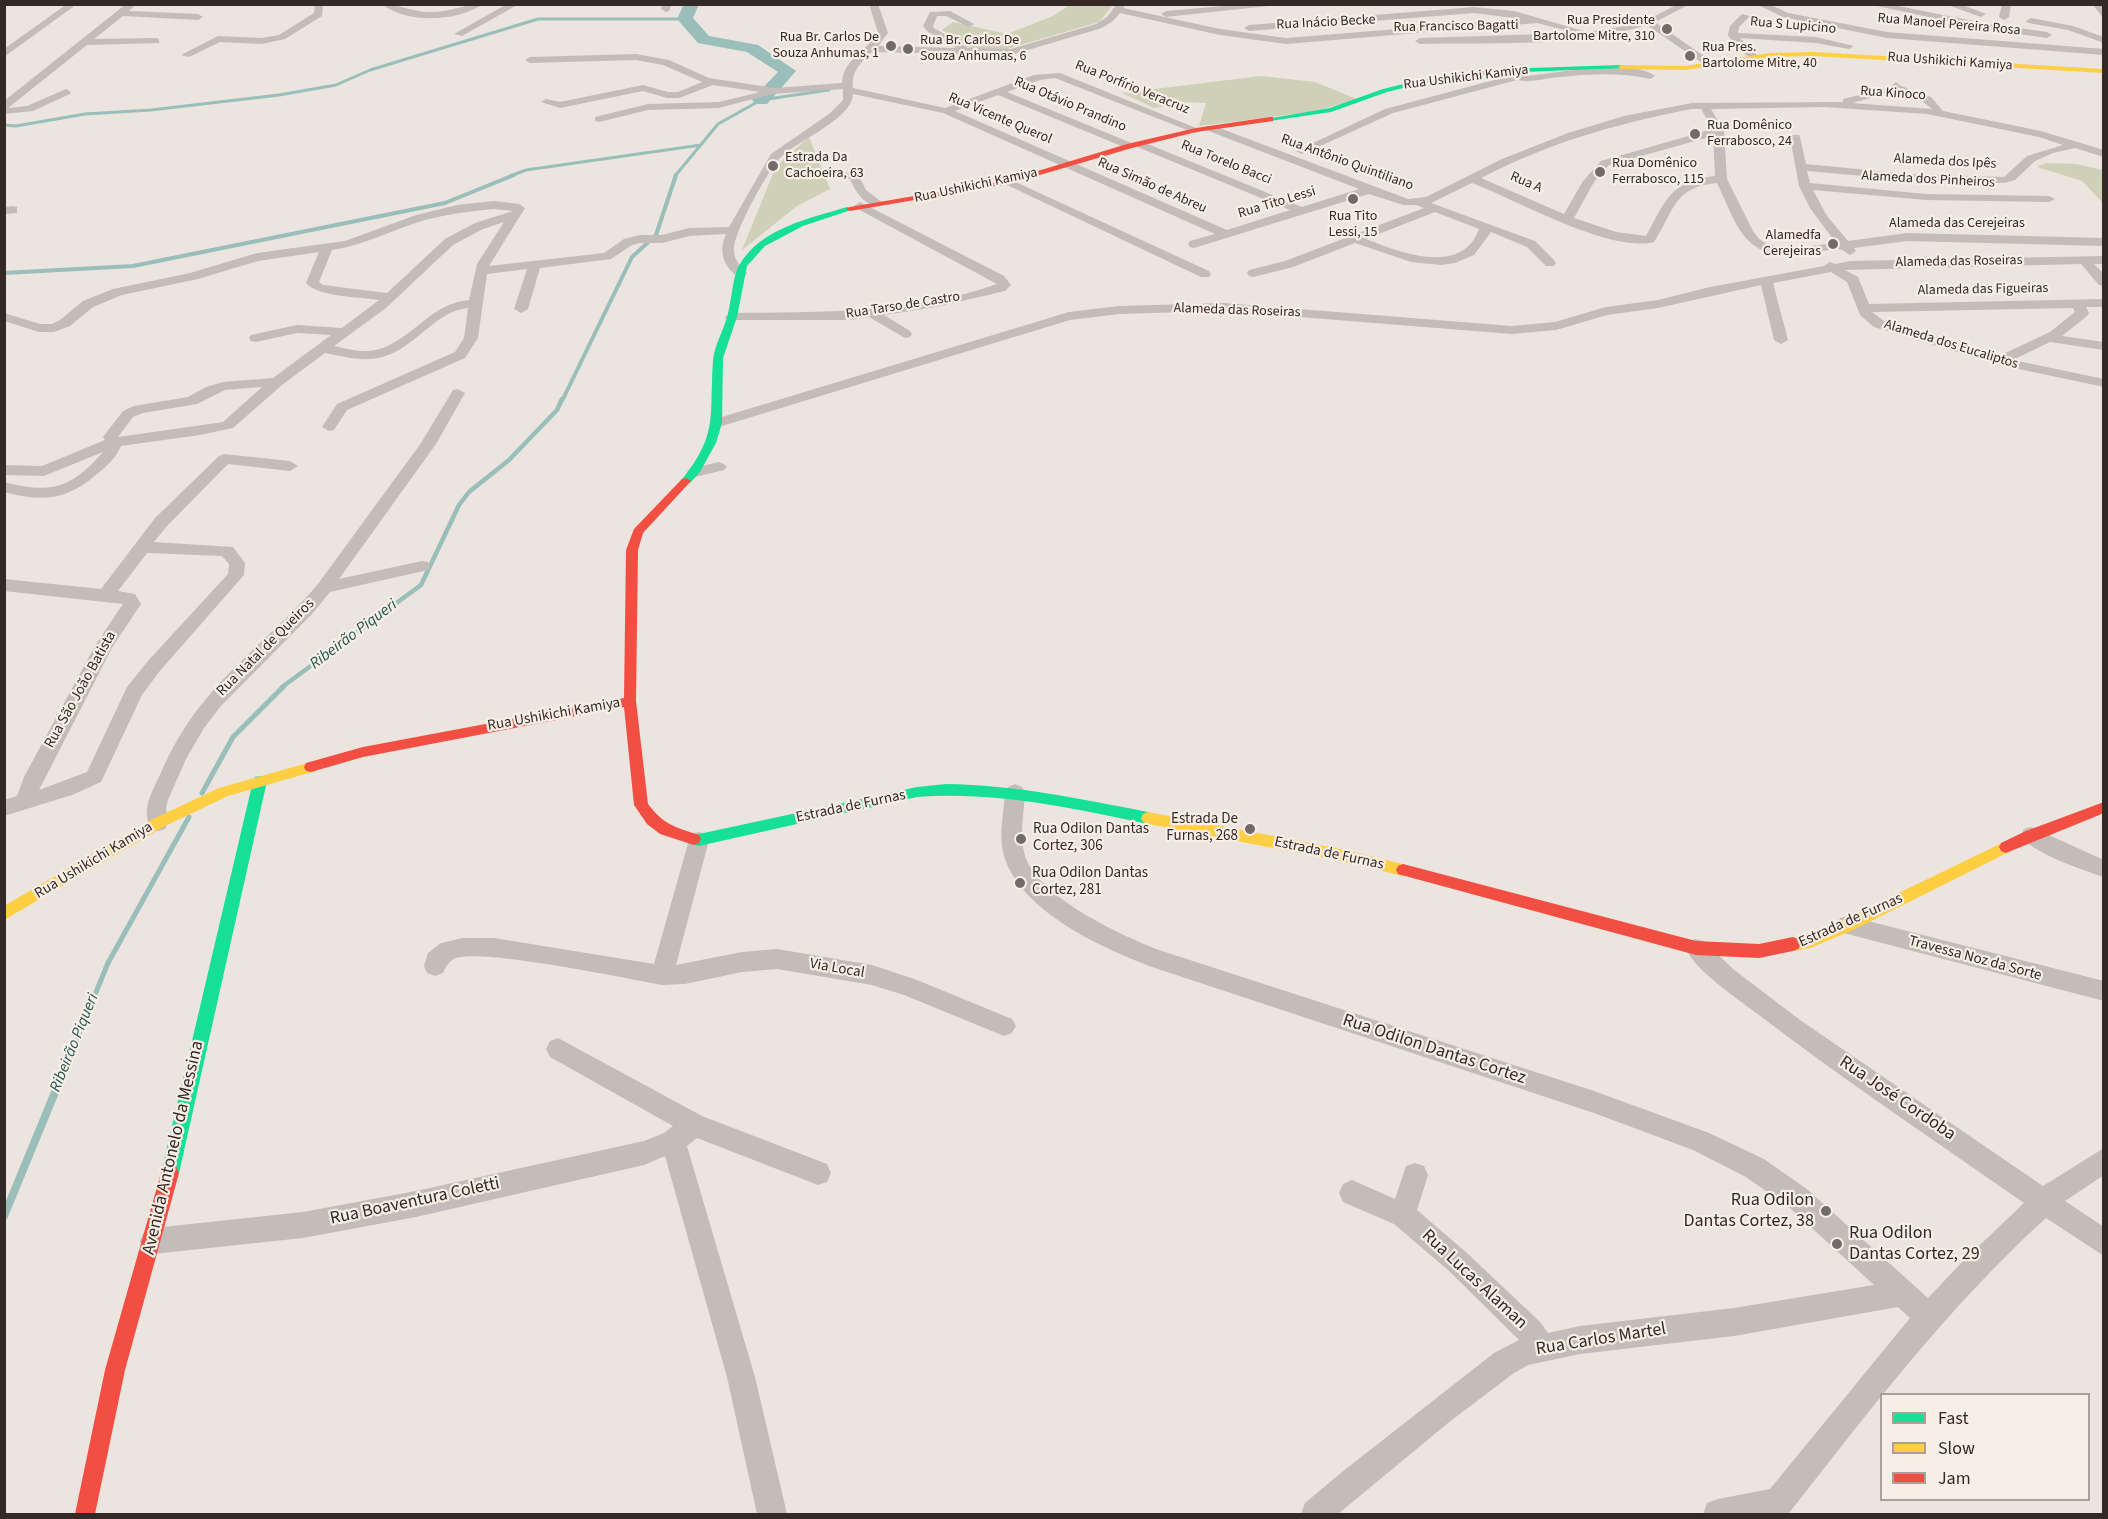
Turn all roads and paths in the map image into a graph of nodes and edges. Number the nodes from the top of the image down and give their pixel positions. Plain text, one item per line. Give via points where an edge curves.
1 (73, 4) edge
2 (132, 4) edge
3 (319, 4) edge
4 (386, 4) edge
5 (479, 4) edge
6 (515, 4) edge
7 (1283, 4) edge
8 (1686, 4) edge
9 (1760, 4) edge
10 (1872, 4) edge
11 (1949, 4) edge
12 (2007, 4) edge
13 (2096, 4) edge
14 (875, 6) edge
15 (1120, 7) edge
16 (1372, 8) dead end
17 (120, 13) junction
18 (1406, 14) junction
19 (1146, 16) junction
20 (1745, 16) dead end
21 (2103, 16) edge
22 (198, 17) dead end
23 (2004, 17) junction
24 (2014, 19) dead end
25 (1537, 20) junction
26 (2025, 20) dead end
27 (1650, 23) junction
28 (969, 24) dead end
29 (1467, 25) junction
30 (1220, 32) junction
31 (459, 34) dead end
32 (1591, 34) junction
33 (1733, 35) junction
34 (1887, 35) junction
35 (1470, 39) junction
36 (2103, 40) edge
37 (1286, 41) junction
38 (86, 42) junction
39 (156, 42) dead end
40 (1841, 48) junction
41 (873, 49) junction
42 (964, 50) junction
43 (2103, 52) edge
44 (4, 54) edge
45 (186, 55) dead end
46 (1754, 57) junction
47 (1880, 58) junction
48 (530, 60) dead end
49 (1711, 65) junction
50 (2103, 71) edge
51 (1520, 73) junction
52 (1650, 76) dead end
53 (711, 82) junction
54 (849, 88) junction
55 (775, 91) junction
56 (66, 92) dead end
57 (999, 92) junction
58 (546, 102) dead end
59 (1839, 105) junction
60 (4, 106) edge
61 (1704, 106) junction
62 (4, 111) edge
63 (946, 111) junction
64 (1939, 113) junction
65 (599, 119) dead end
66 (1203, 129) junction
67 (1719, 131) junction
68 (1795, 137) dead end
69 (1135, 145) junction
70 (2076, 145) junction
71 (1301, 150) dead end
72 (2103, 154) edge
73 (1067, 165) junction
74 (1802, 167) junction
75 (829, 174) dead end
76 (1471, 178) junction
77 (1721, 179) junction
78 (1009, 182) junction
79 (1805, 186) junction
80 (1369, 190) junction
81 (2049, 199) dead end
82 (1420, 202) junction
83 (877, 203) junction
84 (860, 206) junction
85 (1436, 208) junction
86 (1302, 211) junction
87 (515, 215) junction
88 (1568, 218) junction
89 (1483, 225) junction
90 (734, 230) junction
91 (1226, 234) junction
92 (1356, 239) junction
93 (2103, 242) edge
94 (1194, 244) dead end
95 (1844, 245) junction
96 (327, 248) junction
97 (1776, 250) junction
98 (1795, 252) junction
99 (2084, 260) junction
100 (2103, 260) edge
101 (1550, 262) dead end
102 (1863, 264) junction
103 (534, 266) junction
104 (1834, 268) junction
105 (481, 271) junction
106 (741, 273) junction
107 (1253, 273) dead end
108 (1205, 274) dead end
109 (1788, 277) junction
110 (1766, 281) junction
111 (2103, 282) edge
112 (389, 297) junction
113 (2078, 303) junction
114 (2103, 303) edge
115 (476, 304) junction
116 (1864, 308) junction
117 (521, 309) dead end
118 (872, 313) junction
119 (4, 317) edge
120 (732, 317) junction
121 (344, 332) junction
122 (905, 334) dead end
123 (256, 338) dead end
124 (2047, 338) junction
125 (1781, 340) dead end
126 (2103, 346) edge
127 (322, 348) junction
128 (2000, 361) junction
129 (277, 382) junction
130 (2103, 383) edge
131 (458, 393) dead end
132 (717, 423) junction
133 (329, 427) dead end
134 (114, 442) junction
135 (290, 466) dead end
136 (719, 467) dead end
137 (4, 470) edge
138 (695, 472) junction
139 (4, 488) edge
140 (142, 547) junction
141 (422, 566) dead end
142 (4, 585) edge
143 (324, 588) junction
144 (106, 595) junction
145 (630, 701) junction
146 (260, 781) junction
147 (1015, 792) junction
148 (25, 801) junction
149 (2103, 807) edge
150 (4, 808) edge
151 (164, 820) junction
152 (2031, 835) junction
153 (699, 840) junction
154 (2103, 868) edge
155 (4, 914) edge
156 (1848, 925) junction
157 (1696, 948) junction
158 (435, 966) dead end
159 (662, 975) junction
160 (2103, 991) edge
161 (1004, 1026) dead end
162 (558, 1048) dead end
163 (683, 1133) junction
164 (2103, 1160) edge
165 (818, 1173) dead end
166 (1414, 1175) dead end
167 (1352, 1192) dead end
168 (2045, 1201) junction
169 (1403, 1215) junction
170 (153, 1241) junction
171 (2103, 1243) edge
172 (1903, 1293) junction
173 (1929, 1318) junction
174 (1542, 1348) junction
175 (1778, 1508) edge
176 (85, 1515) edge
177 (772, 1515) edge
178 (1316, 1515) edge
179 (1719, 1515) edge

1 - 44 street
2 - 17 street
3 - 45 street via 320,14 282,37 262,41 218,39
4 - 5 street via 400,12 452,14
6 - 31 street
7 - 19 street
8 - 27 street, Rua Francisco Bagatti
9 - 34 street, Rua Manoel Pereira Rosa via 1786,15
10 - 36 street via 1991,27
11 - 23 street
12 - 23 street
13 - 21 street
14 - 41 street via 883,30
15 - 19 street, Rua Inácio Becke
15 - 42 street via 1099,26 1018,50
16 - 18 street
17 - 22 street
17 - 38 street
18 - 25 street via 1474,10
18 - 30 street
19 - 30 street, Rua Inácio Becke
20 - 33 street via 1735,26
23 - 24 street
25 - 29 street, Rua Inácio Becke
25 - 32 street
26 - 36 street via 2070,28
27 - 32 street, Rua Francisco Bagatti
27 - 49 street
28 - 42 street via 939,13 932,15 928,26
29 - 35 street
29 - 37 street, Rua Inácio Becke
30 - 37 street, Rua Inácio Becke
32 - 35 street, Rua Francisco Bagatti via 1553,39
33 - 40 street, Rua S Lupicino
33 - 46 street
34 - 43 street, Rua Manoel Pereira Rosa
34 - 47 street
35 - 37 street, Rua Francisco Bagatti via 1331,46
38 - 39 street
38 - 60 street
40 - 46 main road, Rua Ushikichi Kamiya
40 - 47 main road, Rua Ushikichi Kamiya
41 - 42 street
41 - 54 street via 851,67
46 - 49 main road, Rua Ushikichi Kamiya
47 - 50 main road, Rua Ushikichi Kamiya
48 - 53 street via 654,59
49 - 51 main road, Rua Ushikichi Kamiya
51 - 52 street via 1526,79 1606,72
51 - 66 main road, Rua Ushikichi Kamiya via 1487,72 1420,82 1385,90 1331,111
51 - 71 street via 1389,111
53 - 55 street
53 - 58 street via 679,95 643,88 560,105
54 - 55 street, Rua Vicente Querol
54 - 63 street, Rua Vicente Querol
54 - 90 street via 848,100 839,111 776,155 760,177
55 - 65 street via 708,106 648,108
56 - 62 street via 34,108
57 - 63 street
57 - 66 street, Rua Porfírio Veracruz via 1038,77 1056,75
57 - 69 street, Rua Otávio Prandino
59 - 61 street, Rua Kinoco
59 - 64 street, Rua Kinoco
59 - 64 street via 1896,86 1932,102
61 - 67 street
61 - 76 street, Rua Kinoco via 1670,108 1590,129
63 - 73 street, Rua Vicente Querol
64 - 70 street, Rua Kinoco
66 - 69 main road, Rua Ushikichi Kamiya
66 - 80 street, Rua Antônio Quintiliano
67 - 77 street
67 - 88 street via 1605,164 1589,181
68 - 74 street
69 - 73 main road, Rua Ushikichi Kamiya
69 - 86 street, Rua Torelo Bacci
70 - 72 street, Rua Kinoco
70 - 74 street, Alameda dos Ipês via 2037,156 2012,178 2004,180 1909,177
73 - 78 main road, Rua Ushikichi Kamiya
73 - 91 street, Rua Simão de Abreu
74 - 79 street
75 - 83 street via 854,176 861,192
76 - 82 street, Rua Antônio Quintiliano
76 - 88 street, Rua A
77 - 88 street, Rua A via 1692,184 1674,193 1652,236 1645,240 1621,238
77 - 97 street via 1751,238
78 - 83 main road, Rua Ushikichi Kamiya
78 - 108 street
79 - 81 street, Alameda dos Pinheiros via 1926,197
79 - 95 street
80 - 82 street, Rua Antônio Quintiliano via 1402,202
80 - 86 street, Rua Tito Lessi
82 - 85 street
83 - 84 main road, Rua Ushikichi Kamiya
84 - 106 main road, Rua Ushikichi Kamiya via 823,215 778,235 752,254
84 - 118 street, Rua Tarso de Castro via 1005,285 925,305
85 - 89 street
85 - 92 street
86 - 91 street, Rua Tito Lessi
87 - 96 street via 519,208 513,206 457,209
87 - 105 street
87 - 112 street via 479,226 449,242
89 - 92 street via 1485,232 1468,253 1443,260 1404,257
89 - 101 street via 1532,244
90 - 103 street via 640,239 607,256
90 - 106 street via 728,251 734,269
91 - 94 street, Rua Tito Lessi
92 - 107 street
93 - 95 street, Alameda das Cerejeiras via 1907,237
95 - 98 street, Alameda das Cerejeiras
95 - 102 street
96 - 112 street via 312,283 319,288
96 - 119 street via 257,257 118,292 88,304 54,328 39,328
97 - 98 street, Alameda das Cerejeiras
97 - 109 street
98 - 104 street
99 - 100 street, Alameda das Roseiras
99 - 102 street, Alameda das Roseiras
99 - 111 street
102 - 104 street, Alameda das Roseiras
103 - 105 street
103 - 117 street
104 - 109 street, Alameda das Roseiras
104 - 116 street via 1854,280
105 - 115 street
106 - 120 main road, Rua Ushikichi Kamiya
109 - 110 street, Alameda das Roseiras
110 - 125 street
110 - 132 street, Alameda das Roseiras via 1606,311 1556,326 1512,330 1232,308 1091,313 1046,322
112 - 121 street
113 - 114 street, Alameda das Figueiras
113 - 116 street, Alameda das Figueiras
113 - 124 street via 2082,314 2077,320
115 - 127 street via 448,308 382,353 362,355
115 - 133 street via 472,338 460,355 342,407
116 - 128 street, Alameda dos Eucaliptos via 1870,319 1879,324
118 - 120 street, Rua Tarso de Castro
118 - 122 street
120 - 132 main road, Rua Ushikichi Kamiya via 718,358
121 - 123 street via 297,329
121 - 127 street
124 - 126 street
124 - 128 street
127 - 129 street
128 - 130 street, Alameda dos Eucaliptos
129 - 134 street via 228,425
129 - 134 street via 223,386 192,401 139,409 128,414 110,437
131 - 143 street, Rua Natal de Queiros via 428,444
132 - 138 main road, Rua Ushikichi Kamiya
134 - 137 street via 44,471
134 - 139 street via 112,452 77,484 57,494 34,496
135 - 140 street via 224,459 161,522
136 - 138 street
138 - 145 main road, Rua Ushikichi Kamiya via 638,532 632,550
140 - 144 street
140 - 148 street via 227,551 237,563 236,575 134,692 94,777
141 - 143 street
142 - 144 street, Rua São João Batista
143 - 151 street, Rua Natal de Queiros via 197,723 158,801 156,808
144 - 148 street, Rua São João Batista via 129,598 132,604 105,644
145 - 146 main road, Rua Ushikichi Kamiya via 363,752
145 - 153 main road, Estrada de Furnas via 641,805 661,830 677,838
146 - 151 main road, Rua Ushikichi Kamiya via 224,792
146 - 170 main road, Avenida Antonelo da Messina
147 - 153 main road, Estrada de Furnas via 949,788 917,792
147 - 157 main road, Estrada de Furnas via 1347,856
147 - 172 street, Rua Odilon Dantas Cortez via 1013,846 1021,870 1068,913 1105,937 1177,965 1594,1102 1700,1141 1755,1168 1799,1199
148 - 150 street
149 - 152 main road, Estrada de Furnas
151 - 155 main road, Rua Ushikichi Kamiya
152 - 154 street
152 - 156 main road, Estrada de Furnas
153 - 159 street
156 - 157 main road, Estrada de Furnas via 1784,948 1737,952
156 - 160 street, Travessa Noz da Sorte
157 - 168 street, Rua José Cordoba via 1792,1027
158 - 159 street, Via Local via 436,960 449,950 494,947
159 - 161 street, Via Local via 777,959 872,975
162 - 163 street
163 - 165 street
163 - 170 street, Rua Boaventura Coletti via 644,1153 619,1160 372,1213 295,1226
163 - 177 street
164 - 168 street
166 - 169 street
167 - 169 street, Rua Lucas Alaman
168 - 171 street, Rua José Cordoba
168 - 173 street via 1982,1260
169 - 174 street, Rua Lucas Alaman via 1458,1262
170 - 176 main road, Avenida Antonelo da Messina via 115,1370
172 - 173 street
172 - 174 street, Rua Carlos Martel via 1734,1322 1628,1332
173 - 175 street via 1867,1389
174 - 178 street, Rua Carlos Martel via 1504,1363 1352,1482
175 - 179 street via 1726,1511

